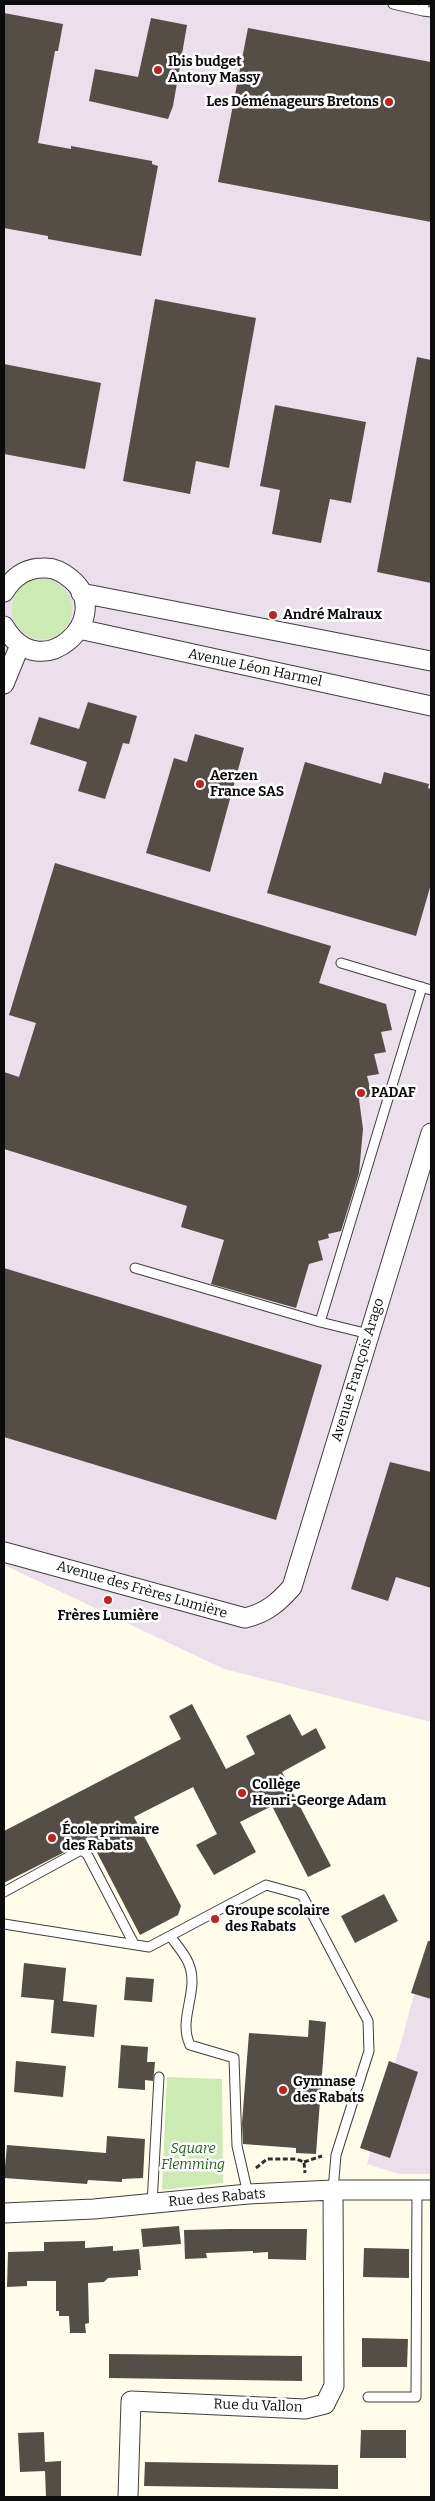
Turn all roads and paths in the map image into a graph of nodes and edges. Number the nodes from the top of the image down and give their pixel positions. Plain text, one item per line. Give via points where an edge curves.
1 (393, 4) edge
2 (426, 9) edge
3 (4, 592) edge
4 (81, 593) junction
5 (4, 626) edge
6 (79, 630) junction
7 (20, 645) junction
8 (431, 661) edge
9 (4, 684) edge
10 (431, 706) edge
11 (341, 963) dead end
12 (422, 987) junction
13 (431, 990) edge
14 (431, 1133) edge
15 (134, 1268) dead end
16 (320, 1322) junction
17 (369, 1334) junction
18 (4, 1552) edge
19 (277, 1603) joint
20 (4, 1892) edge
21 (4, 1924) edge
22 (170, 1936) junction
23 (134, 1944) junction
24 (159, 2077) dead end
25 (336, 2155) junction
26 (304, 2162) junction
27 (247, 2189) junction
28 (333, 2190) junction
29 (424, 2190) edge
30 (307, 2191) junction
31 (152, 2204) junction
32 (4, 2213) edge
33 (368, 2397) dead end
34 (128, 2497) edge

1 - 2 lane
3 - 4 street via 21,573 34,568 48,568 62,572
4 - 6 street via 84,605
4 - 8 street
5 - 7 street
6 - 7 street via 59,648 33,650
6 - 10 street, Avenue Léon Harmel
7 - 9 street
11 - 12 lane
12 - 13 lane
12 - 16 lane
14 - 17 street, Avenue François Arago
15 - 16 lane
16 - 17 lane
17 - 19 street, Avenue François Arago via 292,1588
18 - 19 street, Avenue des Frères Lumière via 245,1618 262,1614
20 - 23 lane via 81,1850 87,1854
21 - 23 lane
22 - 23 lane via 149,1947
22 - 25 lane via 266,1885 302,1895 368,2021 368,2051
22 - 27 lane via 189,1963 193,1990 186,2016 186,2036 190,2046 234,2058 237,2146
24 - 31 lane
25 - 26 path via 319,2156
25 - 28 lane
26 - 27 path via 267,2159 256,2168
26 - 30 path
27 - 30 street, Rue des Rabats
27 - 31 street, Rue des Rabats
28 - 29 street, Rue des Rabats
28 - 30 street, Rue des Rabats
28 - 34 street, Rue du Vallon via 334,2386 325,2404 305,2409 131,2401
29 - 33 lane via 416,2397
31 - 32 street, Rue des Rabats

